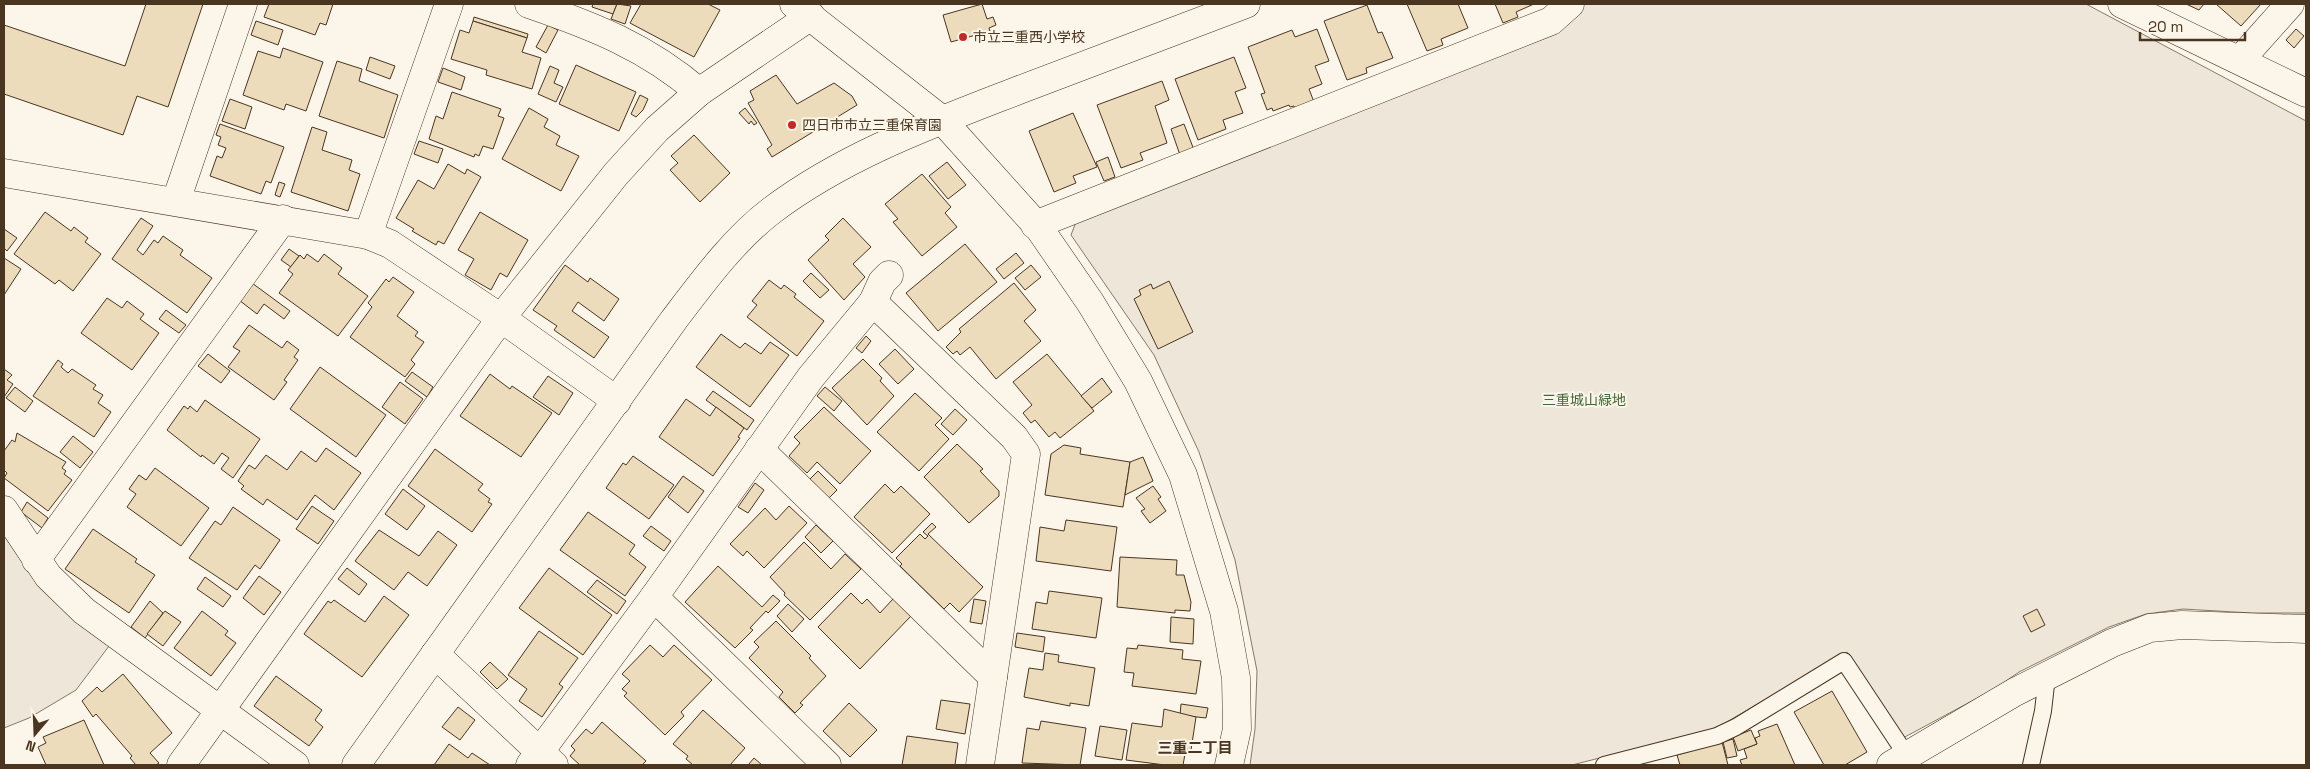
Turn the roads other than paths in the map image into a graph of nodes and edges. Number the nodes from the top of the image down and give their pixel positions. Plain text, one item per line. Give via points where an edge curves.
1 (243, 4) edge
2 (449, 4) edge
3 (529, 4) edge
4 (1246, 4) edge
5 (1570, 4) edge
6 (2122, 4) edge
7 (2290, 4) edge
8 (802, 10) edge
9 (2240, 60) junction
10 (699, 92) junction
11 (2306, 93) edge
12 (942, 120) junction
13 (4, 173) edge
14 (176, 201) junction
15 (283, 219) junction
16 (1035, 225) junction
17 (368, 234) junction
18 (889, 275) dead end
19 (873, 302) junction
20 (501, 318) junction
21 (617, 401) junction
22 (759, 449) junction
23 (4, 510) edge
24 (36, 560) junction
25 (654, 598) junction
26 (2306, 629) edge
27 (435, 654) junction
28 (2047, 676) junction
29 (993, 678) junction
30 (220, 710) junction
31 (1899, 760) edge
32 (541, 761) edge
33 (181, 765) edge
34 (295, 765) edge
35 (356, 765) edge
36 (827, 765) edge
37 (980, 765) edge
38 (1229, 765) edge
39 (1604, 765) edge
40 (2031, 765) edge

1 - 14 street
2 - 17 street
3 - 10 street via 636,47 674,69
4 - 12 street
5 - 16 street via 1551,21
6 - 9 street
7 - 9 street
8 - 10 street
8 - 12 street
9 - 11 street
10 - 20 street via 636,151
12 - 16 street
12 - 21 street via 849,162 806,186 770,212 699,287
13 - 14 street
14 - 15 street
15 - 17 street
15 - 24 street
16 - 38 street via 1090,302 1138,381 1183,474 1224,611 1236,678 1237,729
17 - 20 street via 390,244
18 - 19 street
19 - 22 street via 811,377
19 - 29 street via 1014,437 1026,454
20 - 21 street
20 - 30 street
21 - 27 street
22 - 25 street
22 - 29 street
23 - 24 street
24 - 30 street via 84,611
25 - 32 street
25 - 36 street
26 - 28 street via 2182,625 2150,628
27 - 32 street
27 - 35 street
28 - 31 street
28 - 40 lane via 2044,711
29 - 37 street
30 - 33 street
30 - 34 street
31 - 39 lane via 1844,661 1717,736

